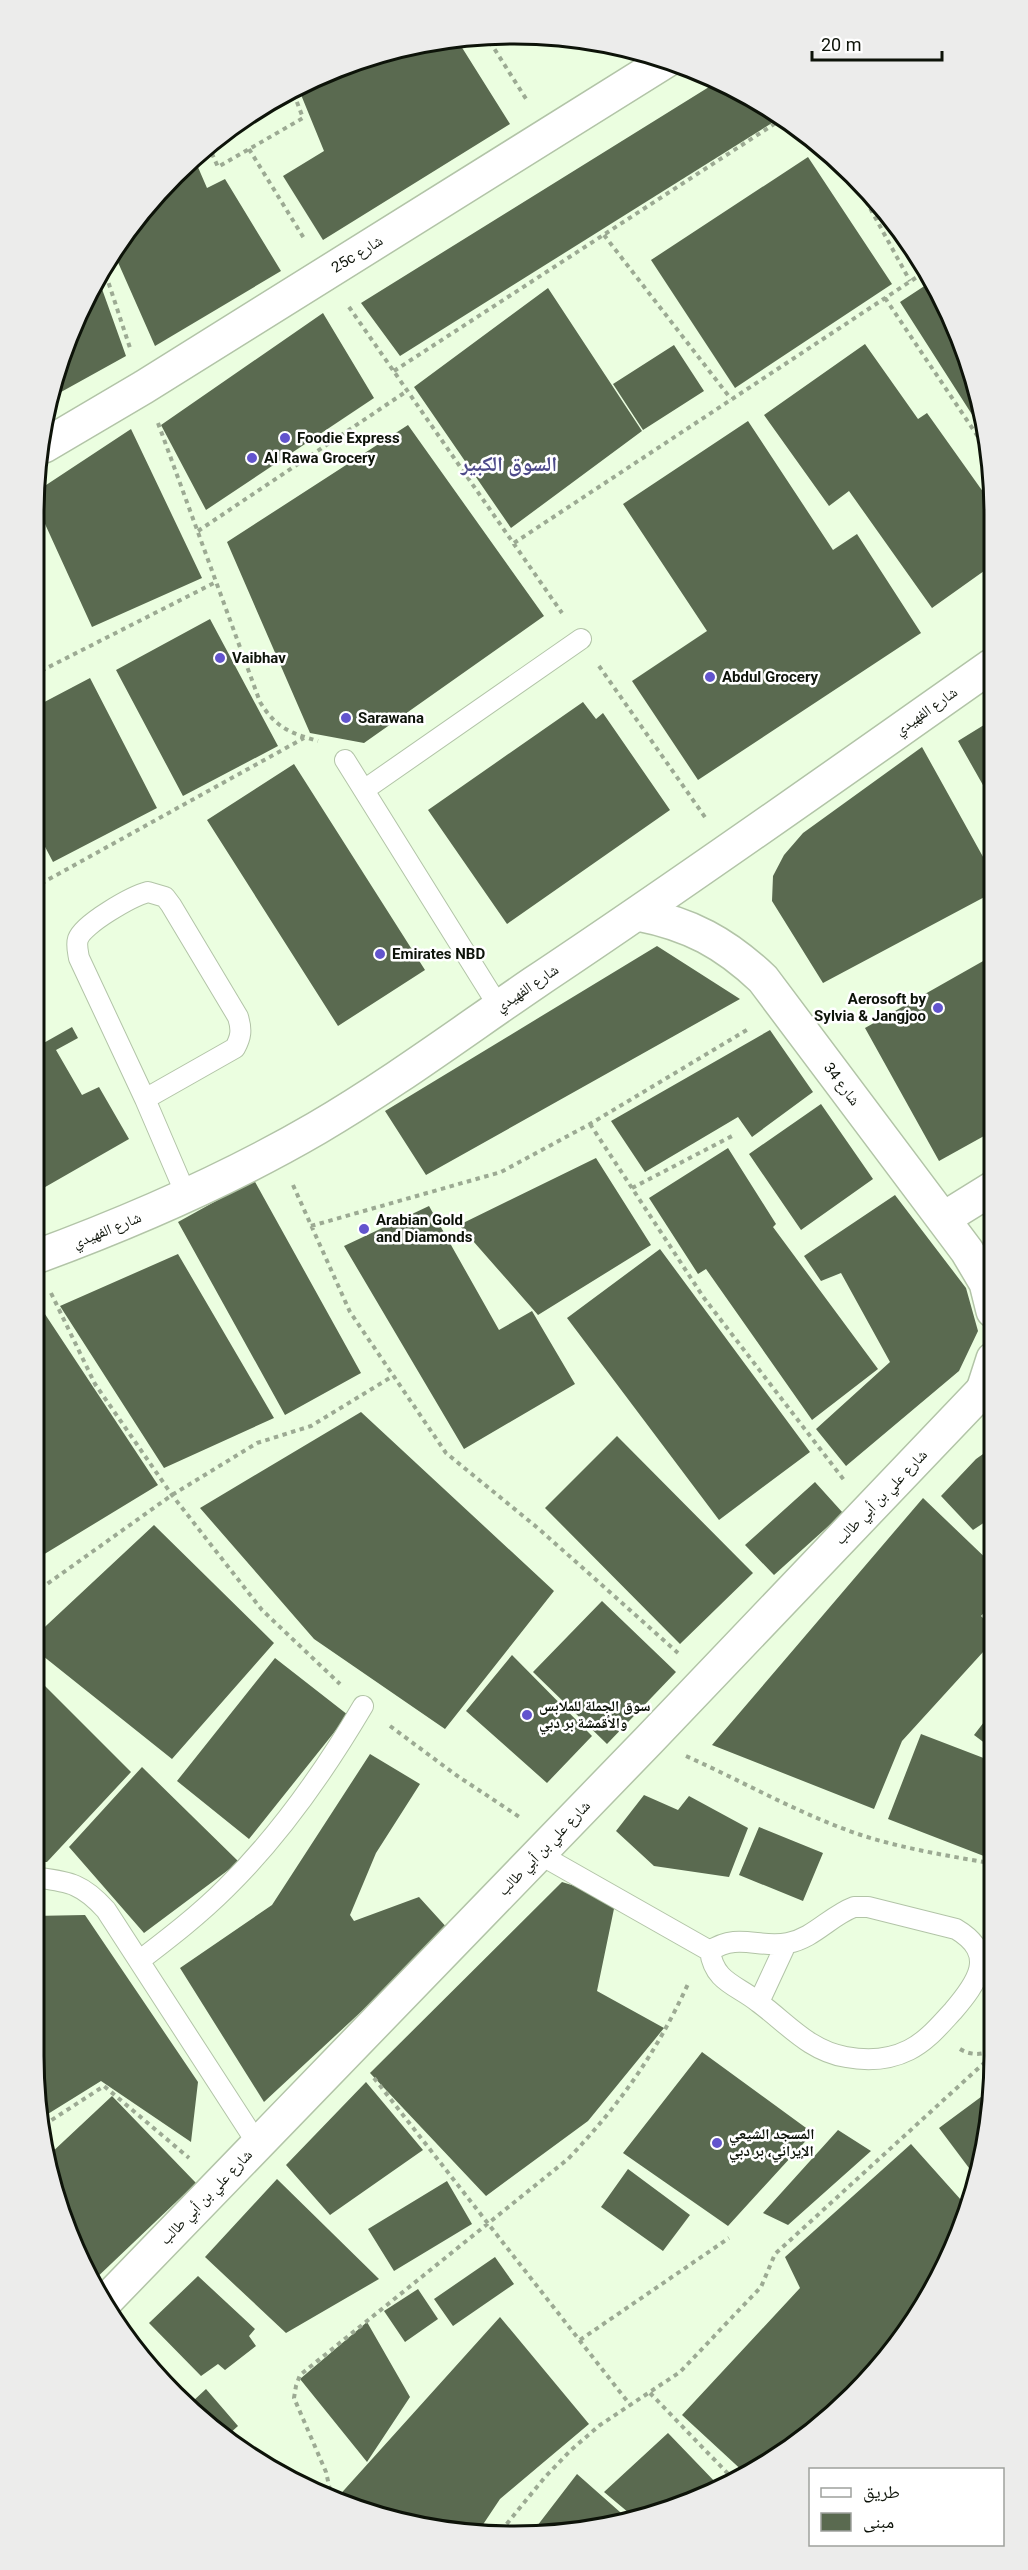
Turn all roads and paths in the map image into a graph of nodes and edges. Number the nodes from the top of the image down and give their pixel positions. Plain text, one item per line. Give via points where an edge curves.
1 (492, 45) edge
2 (658, 66) edge
3 (296, 98) edge
4 (775, 123) edge
5 (548, 134) junction
6 (249, 149) junction
7 (212, 154) edge
8 (867, 203) edge
9 (604, 235) junction
10 (325, 274) junction
11 (919, 276) edge
12 (107, 279) edge
13 (910, 281) junction
14 (885, 298) junction
15 (394, 371) junction
16 (144, 387) junction
17 (407, 391) junction
18 (731, 399) junction
19 (977, 435) edge
20 (50, 443) edge
21 (198, 531) junction
22 (514, 543) junction
23 (216, 582) junction
24 (581, 639) junction
25 (44, 669) edge
26 (984, 671) edge
27 (345, 760) dead end
28 (364, 789) junction
29 (728, 851) junction
30 (44, 882) edge
31 (638, 914) junction
32 (499, 1007) junction
33 (784, 1008) junction
34 (145, 1099) junction
35 (590, 1124) junction
36 (734, 1136) dead end
37 (277, 1151) junction
38 (632, 1188) junction
39 (984, 1194) edge
40 (187, 1197) junction
41 (943, 1219) junction
42 (311, 1226) junction
43 (44, 1254) edge
44 (44, 1280) edge
45 (984, 1280) edge
46 (393, 1376) junction
47 (984, 1392) edge
48 (846, 1482) dead end
49 (172, 1495) junction
50 (44, 1586) edge
51 (686, 1660) dead end
52 (363, 1706) junction
53 (650, 1739) junction
54 (546, 1846) junction
55 (984, 1862) edge
56 (44, 1878) edge
57 (786, 1944) junction
58 (707, 1950) junction
59 (139, 1961) junction
60 (759, 2002) junction
61 (349, 2047) junction
62 (984, 2063) edge
63 (49, 2122) edge
64 (257, 2143) junction
65 (192, 2161) dead end
66 (489, 2224) junction
67 (729, 2238) dead end
68 (110, 2296) edge
69 (580, 2340) junction
70 (650, 2393) junction
71 (631, 2406) junction
72 (729, 2474) edge
73 (330, 2489) edge
74 (505, 2526) edge

1 - 5 path
2 - 5 street, 25c شارع
3 - 6 path via 303,118
4 - 9 path
5 - 10 street, 25c شارع
6 - 7 path via 218,167
6 - 10 path
8 - 13 path
9 - 15 path
9 - 18 path
10 - 15 path
10 - 16 street, 25c شارع
11 - 13 path
12 - 16 path
13 - 14 path
14 - 18 path
14 - 19 path
15 - 17 path
16 - 20 street, 25c شارع
16 - 21 path
17 - 21 path
17 - 22 path
18 - 22 path
21 - 23 path
22 - 24 path
23 - 25 path
23 - 30 path via 260,702 280,727 305,738
24 - 28 lane
24 - 29 path
26 - 29 street, شارع الفهيدي
27 - 28 lane
28 - 32 lane
29 - 31 street, شارع الفهيدي
31 - 32 street, شارع الفهيدي
31 - 33 street, شارع 34 via 706,935 737,955 763,979
32 - 37 street, شارع الفهيدي via 380,1089
33 - 35 path
33 - 41 street, شارع 34
34 - 34 lane via 77,948 78,939 90,924 138,894 148,892 157,893 171,905 242,1028 235,1048
34 - 40 lane
35 - 38 path
35 - 42 path via 501,1172
36 - 38 path
37 - 40 street, شارع الفهيدي
37 - 42 path
38 - 48 path via 704,1298
39 - 41 street
40 - 43 street, شارع الفهيدي
41 - 45 street, شارع 34
42 - 46 path via 350,1312
44 - 49 path via 95,1384
46 - 49 path via 310,1426 258,1443
46 - 51 path via 446,1453 539,1528
47 - 53 street, شارع علي بن أبي طالب
49 - 50 path
49 - 52 path via 262,1610
52 - 54 path
52 - 59 lane via 334,1755 265,1846 226,1888
53 - 54 street, شارع علي بن أبي طالب
53 - 55 path via 859,1834
54 - 58 lane
54 - 61 street, شارع علي بن أبي طالب
56 - 59 lane via 76,1885 93,1896
57 - 58 lane via 732,1941
57 - 60 lane
57 - 60 lane via 814,1933 842,1912 868,1907 956,1929 968,1936 980,1961 972,1988 928,2037 907,2051 876,2060 844,2057 820,2048 797,2035
58 - 60 lane via 717,1973
58 - 66 path via 661,2038 622,2098 568,2159
59 - 64 lane
61 - 64 street, شارع علي بن أبي طالب
61 - 66 path
62 - 70 path via 775,2254 761,2287 680,2372
63 - 65 path via 104,2086
64 - 68 street, شارع علي بن أبي طالب
66 - 69 path
66 - 73 path via 300,2375 294,2398
67 - 69 path
69 - 71 path
70 - 71 path
70 - 72 path
71 - 74 path via 600,2425 571,2450

